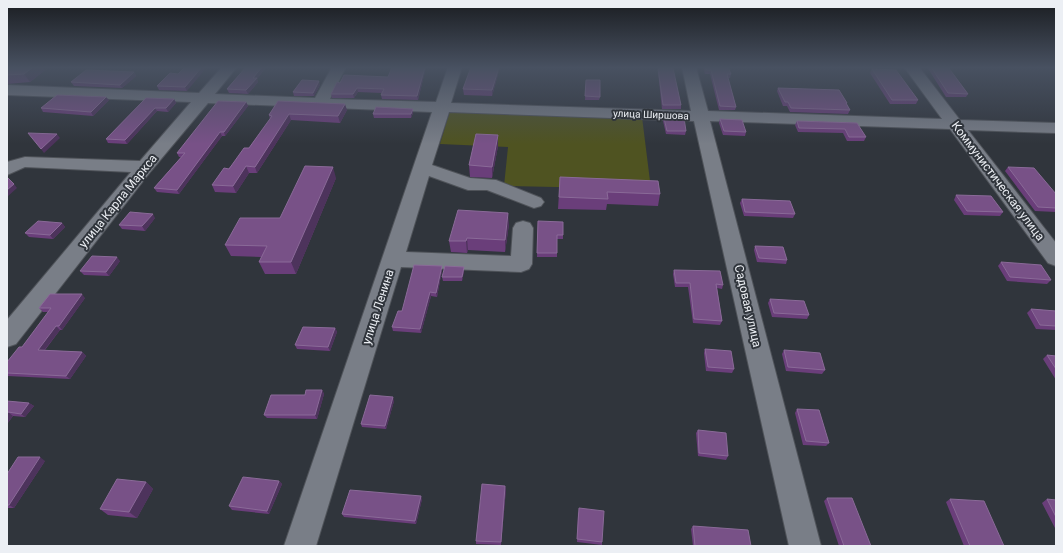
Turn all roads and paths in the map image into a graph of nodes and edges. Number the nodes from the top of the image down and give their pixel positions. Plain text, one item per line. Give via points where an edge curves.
1 (68, 93) edge
2 (208, 93) edge
3 (325, 93) edge
4 (448, 93) edge
5 (696, 93) edge
6 (930, 93) edge
7 (203, 99) junction
8 (320, 103) junction
9 (444, 106) junction
10 (702, 115) junction
11 (956, 125) junction
12 (1056, 128) edge
13 (12, 167) edge
14 (145, 167) junction
15 (422, 168) junction
16 (534, 202) dead end
17 (523, 228) dead end
18 (1056, 258) edge
19 (394, 259) junction
20 (7, 337) edge
21 (300, 546) edge
22 (805, 546) edge

1 - 7 street, улица Ширшова
2 - 7 street, улица Карла Маркса
3 - 8 street
4 - 9 street, улица Ленина
5 - 10 street, Садовая улица
6 - 11 street, Коммунистическая улица
7 - 8 street, улица Ширшова
7 - 14 street, улица Карла Маркса
8 - 9 street, улица Ширшова
9 - 10 street, улица Ширшова
9 - 15 street, улица Ленина
10 - 11 street, улица Ширшова
10 - 22 street, Садовая улица
11 - 12 street, улица Ширшова
11 - 18 street, Коммунистическая улица
13 - 14 street via 25,162
14 - 20 street, улица Карла Маркса
15 - 16 street via 468,184 489,184
15 - 19 street, улица Ленина
17 - 19 street via 521,264
19 - 21 street, улица Ленина

